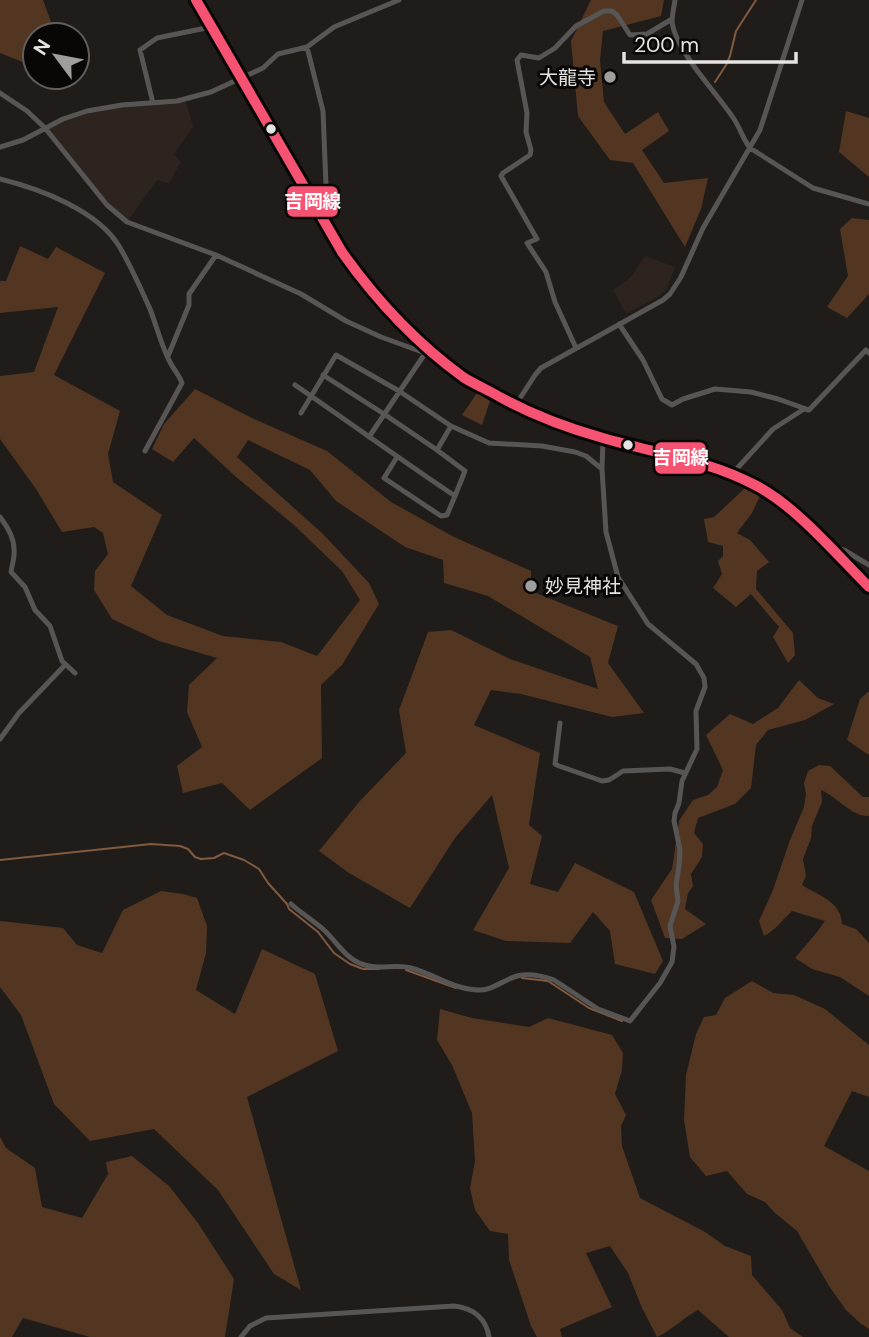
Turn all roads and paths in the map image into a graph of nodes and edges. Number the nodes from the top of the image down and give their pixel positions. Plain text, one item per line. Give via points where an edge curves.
1 (196, 0) edge
2 (400, 0) edge
3 (675, 0) edge
4 (802, 0) edge
5 (672, 19) junction
6 (211, 27) junction
7 (307, 47) junction
8 (241, 77) junction
9 (0, 93) edge
10 (153, 103) junction
11 (45, 128) junction
12 (0, 147) edge
13 (750, 148) junction
14 (0, 179) edge
15 (869, 204) edge
16 (325, 223) junction
17 (216, 255) junction
18 (619, 324) junction
19 (576, 348) junction
20 (426, 351) junction
21 (869, 353) edge
22 (168, 356) junction
23 (323, 375) junction
24 (295, 385) dead end
25 (400, 391) junction
26 (310, 395) junction
27 (515, 406) junction
28 (809, 410) junction
29 (302, 412) dead end
30 (384, 414) junction
31 (451, 426) junction
32 (369, 437) junction
33 (603, 438) junction
34 (437, 450) junction
35 (145, 451) dead end
36 (397, 457) junction
37 (602, 469) junction
38 (732, 474) junction
39 (455, 496) junction
40 (0, 517) edge
41 (825, 544) junction
42 (868, 563) edge
43 (869, 587) edge
44 (65, 665) junction
45 (75, 673) dead end
46 (561, 723) dead end
47 (0, 739) edge
48 (685, 773) junction
49 (291, 904) dead end
50 (241, 1337) edge
51 (489, 1337) edge

1 - 6 highway
2 - 7 street via 334,27
3 - 5 street
4 - 13 street via 765,116
5 - 13 street via 677,39
5 - 19 street via 647,34 630,35 617,15 604,11 576,26 539,58 521,55 517,60 531,150 501,176 537,239 527,243 546,272
6 - 8 highway
6 - 10 street via 157,38 140,50
7 - 8 street via 278,54 263,68
7 - 16 street via 323,111
8 - 10 street via 211,92
8 - 16 highway
9 - 11 street
10 - 11 street via 88,111
11 - 12 street
11 - 17 street via 107,205 127,222
13 - 15 street via 813,188
13 - 18 street via 670,294
14 - 22 street via 33,188 103,228 119,245
16 - 20 highway via 363,282
17 - 20 street via 371,333
17 - 22 street via 189,294 189,305
18 - 19 street
18 - 28 street via 662,398 672,405 715,389 751,392
19 - 27 street via 541,369
20 - 25 street
20 - 27 highway
21 - 28 street via 866,351
22 - 35 street via 182,383
23 - 25 street via 335,355
23 - 26 street
23 - 30 street
24 - 26 street
25 - 30 street
25 - 31 street
26 - 29 street
26 - 32 street
27 - 33 highway
28 - 38 street via 773,429
30 - 32 street
30 - 34 street
31 - 34 street
31 - 37 street via 489,443 575,452
32 - 36 street
33 - 37 street
33 - 38 highway
34 - 39 street via 465,471
36 - 39 street
36 - 39 street via 384,478 441,516 447,515
37 - 48 street via 606,532 618,577 648,624 696,664 704,678 696,711 697,749
38 - 41 highway via 790,508
40 - 44 street via 13,543 11,572 50,626
41 - 42 street
41 - 43 highway
44 - 45 street
44 - 47 street
46 - 48 street via 555,764 559,766 602,781 623,771 670,769
48 - 49 street via 674,821 680,850 678,901 670,926 672,962 630,1021 598,1009 548,978 520,975 476,990 456,987 413,968 365,965 342,952 323,929
50 - 51 street via 266,1318 454,1306 480,1316

